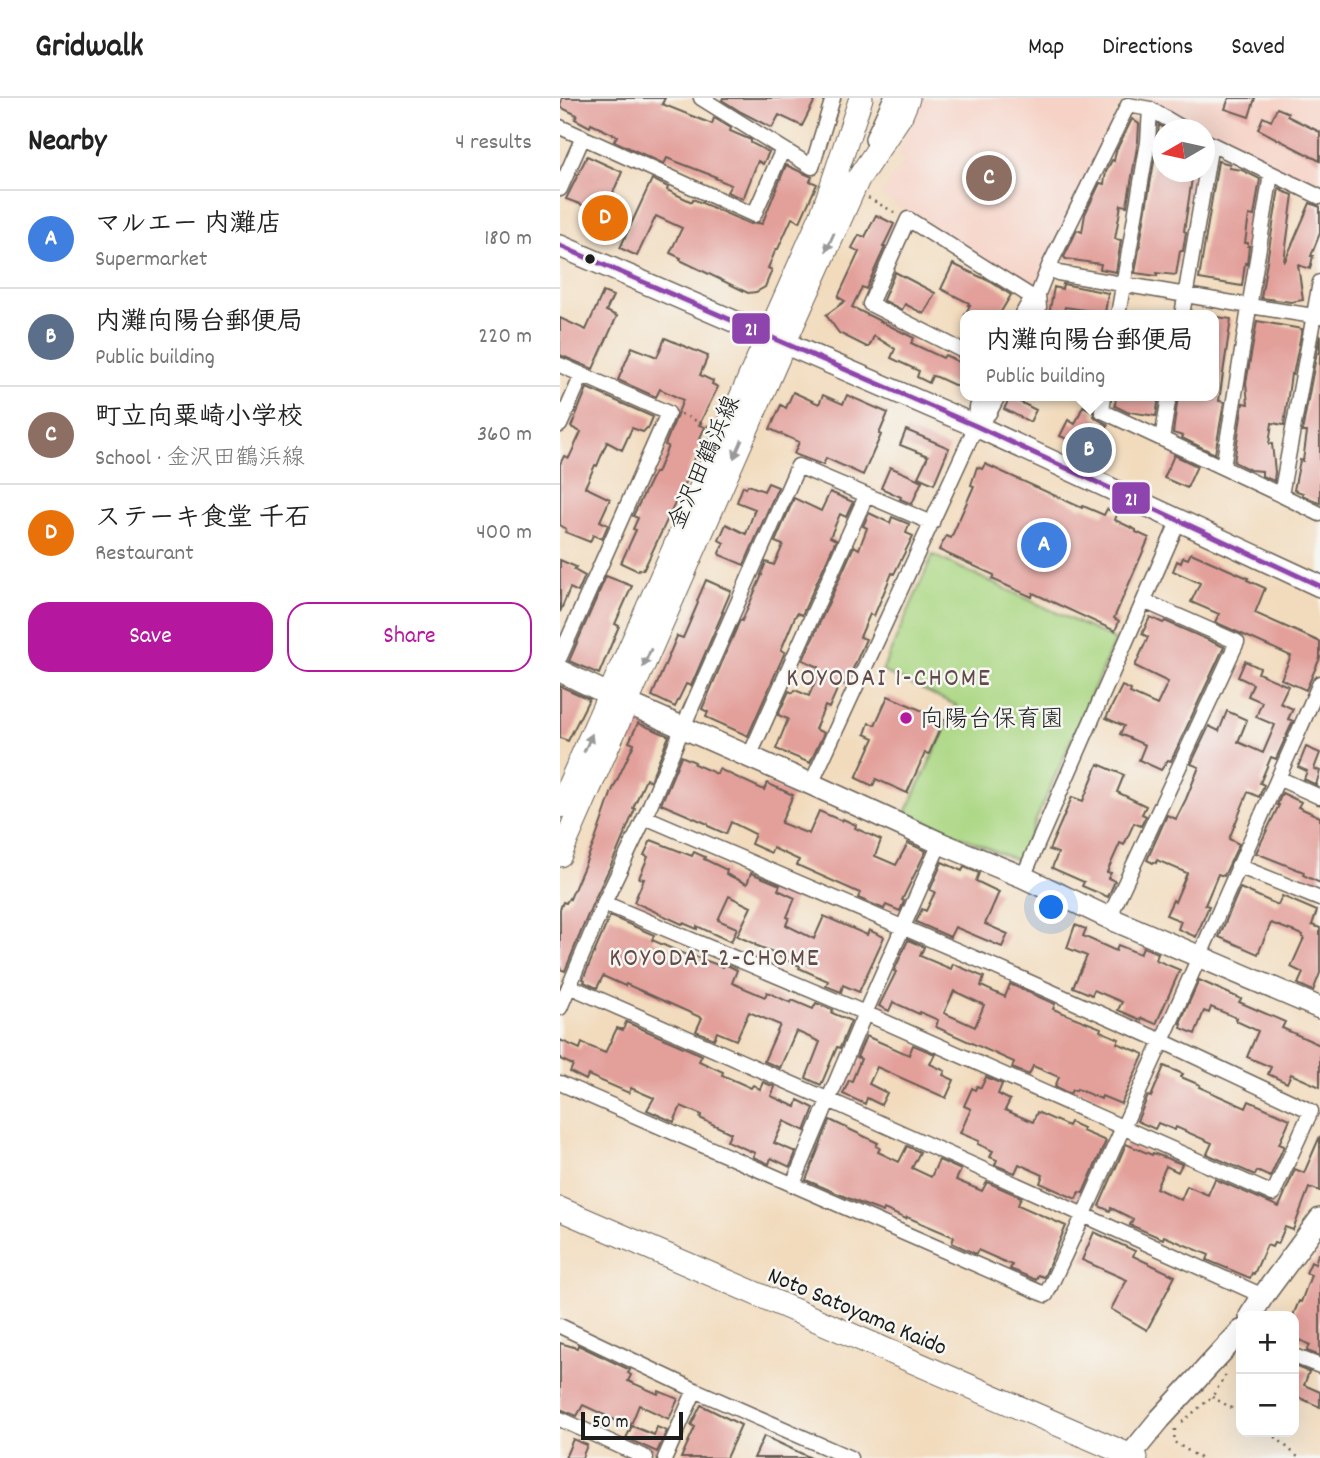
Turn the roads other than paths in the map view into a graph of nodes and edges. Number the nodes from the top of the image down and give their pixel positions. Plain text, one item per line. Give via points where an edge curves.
1 (701, 98) edge
2 (833, 98) edge
3 (883, 101) edge
4 (1150, 109) junction
5 (1167, 119) edge
6 (560, 127) edge
7 (583, 137) junction
8 (1215, 146) edge
9 (783, 149) junction
10 (1271, 174) junction
11 (1202, 182) edge
12 (560, 189) edge
13 (1320, 197) edge
14 (560, 246) edge
15 (1049, 266) junction
16 (1320, 282) edge
17 (1123, 284) junction
18 (1035, 295) junction
19 (1186, 295) junction
20 (1250, 306) junction
21 (1025, 310) edge
22 (1039, 310) edge
23 (1119, 310) edge
24 (1183, 310) edge
25 (1317, 316) edge
26 (776, 340) junction
27 (960, 349) edge
28 (560, 365) edge
29 (582, 374) junction
30 (980, 401) edge
31 (995, 401) edge
32 (1103, 401) edge
33 (1168, 401) edge
34 (560, 425) edge
35 (976, 426) junction
36 (1162, 439) junction
37 (1223, 467) junction
38 (1281, 495) junction
39 (866, 496) junction
40 (1320, 514) edge
41 (1179, 520) junction
42 (932, 523) junction
43 (1320, 586) edge
44 (1144, 601) junction
45 (560, 657) edge
46 (560, 671) edge
47 (1320, 683) edge
48 (618, 699) junction
49 (1317, 699) edge
50 (682, 727) junction
51 (749, 757) junction
52 (1278, 778) junction
53 (811, 784) junction
54 (1320, 797) edge
55 (560, 806) edge
56 (645, 817) junction
57 (940, 842) junction
58 (560, 855) edge
59 (1238, 866) junction
60 (1023, 877) junction
61 (1320, 900) edge
62 (604, 903) junction
63 (1109, 918) junction
64 (902, 927) junction
65 (1199, 956) junction
66 (569, 986) junction
67 (560, 1008) edge
68 (1320, 1008) edge
69 (865, 1013) junction
70 (1162, 1041) junction
71 (560, 1083) edge
72 (829, 1100) junction
73 (1123, 1127) junction
74 (793, 1184) junction
75 (560, 1209) edge
76 (1084, 1214) junction
77 (1320, 1219) edge
78 (1263, 1296) junction
79 (1253, 1311) edge
80 (560, 1326) edge
81 (1236, 1338) edge
82 (1299, 1358) edge
83 (1320, 1366) edge
84 (695, 1390) junction
85 (560, 1419) edge
86 (1131, 1457) edge
87 (646, 1458) edge
88 (665, 1458) edge
89 (850, 1458) edge

1 - 9 street
2 - 9 street via 812,167
3 - 26 main road, 金沢田鶴浜線 via 823,212
3 -> 26 main road, 金沢田鶴浜線 via 901,115
4 - 5 street
4 - 15 street via 1128,105
4 - 17 street
6 - 7 street
7 - 9 street via 754,215
7 - 12 street
8 - 10 street
10 - 13 street
10 - 20 street
11 - 19 street
14 - 26 street
15 - 17 street via 1058,273
15 - 18 street
16 - 25 street
17 - 19 street
17 - 23 street
18 - 21 street
18 - 22 street
18 - 27 street via 908,219 870,304
19 - 20 street
19 - 24 street
20 - 25 street
20 - 37 street
25 - 38 street
26 - 35 street
26 - 48 main road, 金沢田鶴浜線
28 - 29 street
29 - 34 street
29 - 45 street via 668,412
30 - 35 street
31 - 35 street
32 - 36 street via 1102,411
33 - 36 street
35 - 41 street
35 - 42 street
36 - 37 street
37 - 38 street
38 - 40 street
39 - 42 street
39 - 50 street via 798,467
39 - 51 street
41 - 43 street
41 - 44 street
42 - 53 street
44 - 60 street
44 - 63 street via 1237,642
46 - 48 street
47 - 49 street
48 - 50 street
55 -> 48 main road, 金沢田鶴浜線
48 - 58 main road, 金沢田鶴浜線
49 - 52 street
50 - 51 street
50 - 56 street
51 - 53 street
52 - 54 street
52 - 59 street
53 - 57 street
56 - 62 street
56 - 64 street
57 - 60 street
57 - 64 street
59 - 61 street
59 - 65 street
60 - 63 street
62 - 66 street
62 - 69 street
63 - 65 street
64 - 69 street
64 - 70 street
65 - 68 street
65 - 70 street
66 - 67 street
66 - 72 street
69 - 72 street
69 - 73 street
70 - 73 street
70 - 73 street via 1311,1111 1273,1194
71 - 74 street
72 - 74 street
72 - 76 street
73 - 76 street
74 - 76 street via 1046,1295
75 - 86 main road, Noto Satoyama Kaido
76 - 78 street
77 - 78 street
78 - 79 street
80 - 84 street
81 - 86 street
82 - 83 street
84 - 88 street
84 - 89 street
85 - 87 street

